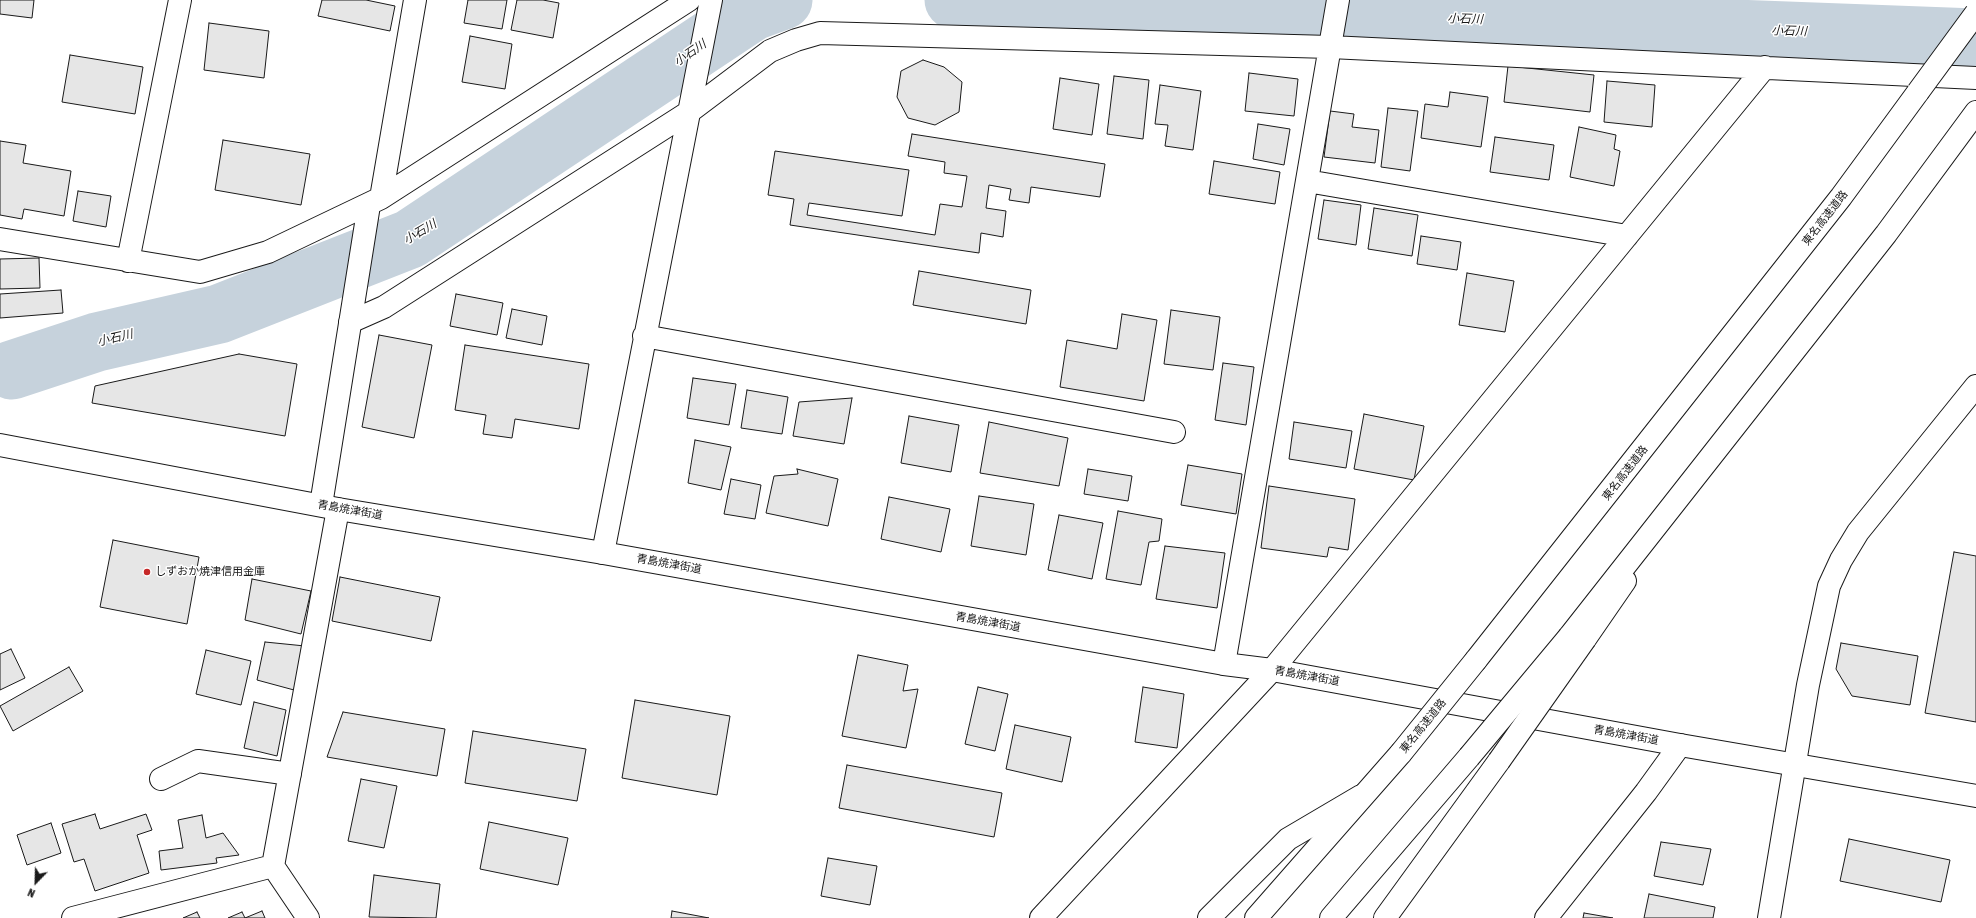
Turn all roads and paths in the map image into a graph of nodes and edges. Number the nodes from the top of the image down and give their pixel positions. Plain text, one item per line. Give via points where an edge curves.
1 (180, 0) edge
2 (415, 0) edge
3 (689, 0) edge
4 (711, 0) edge
5 (1338, 0) edge
6 (1976, 13) edge
7 (1330, 47) junction
8 (1765, 67) junction
9 (1976, 78) edge
10 (689, 112) junction
11 (1976, 112) edge
12 (1307, 181) junction
13 (372, 210) junction
14 (1627, 236) junction
15 (0, 239) edge
16 (128, 261) junction
17 (352, 313) junction
18 (644, 336) junction
19 (1976, 386) edge
20 (1174, 432) dead end
21 (0, 445) edge
22 (330, 507) junction
23 (603, 553) junction
24 (1577, 638) junction
25 (1224, 664) junction
26 (1272, 670) junction
27 (1680, 745) junction
28 (1796, 766) junction
29 (290, 774) junction
30 (161, 779) dead end
31 (1366, 793) junction
32 (1976, 796) edge
33 (273, 866) junction
34 (73, 918) edge
35 (308, 918) edge
36 (1041, 918) edge
37 (1209, 918) edge
38 (1256, 918) edge
39 (1331, 918) edge
40 (1385, 918) edge
41 (1546, 918) edge
42 (1769, 918) edge

1 - 16 main road
2 - 13 main road
3 - 13 main road
4 - 10 main road
5 - 7 main road
6 - 31 main road, 東名高速道路, bridge via 1836,203 1476,660
7 - 8 main road
7 - 10 main road via 820,33 770,51
7 - 12 main road
8 - 9 main road
8 - 14 main road
10 - 17 main road via 384,307
10 - 18 main road
11 - 24 main road via 1886,234 1708,461
12 - 14 main road
12 - 25 main road
13 - 16 main road via 268,252 200,272
13 - 17 main road
14 - 26 main road
15 - 16 main road
17 - 22 main road
18 - 20 main road
18 - 23 main road
19 - 28 main road via 1858,532 1841,560 1829,586 1808,685
21 - 22 main road, 青島焼津街道
22 - 23 main road, 青島焼津街道
22 - 29 main road
23 - 25 main road, 青島焼津街道
24 - 39 main road, bridge
24 - 40 main road, bridge via 1500,761
25 - 26 main road, 青島焼津街道
26 - 27 main road, 青島焼津街道
26 - 36 main road
27 - 28 main road, 青島焼津街道
27 - 41 main road
28 - 32 main road, 青島焼津街道
28 - 42 main road
29 - 30 main road via 198,761
29 - 33 main road
31 - 37 main road via 1288,839
31 - 38 main road, 東名高速道路
33 - 34 main road
33 - 35 main road

